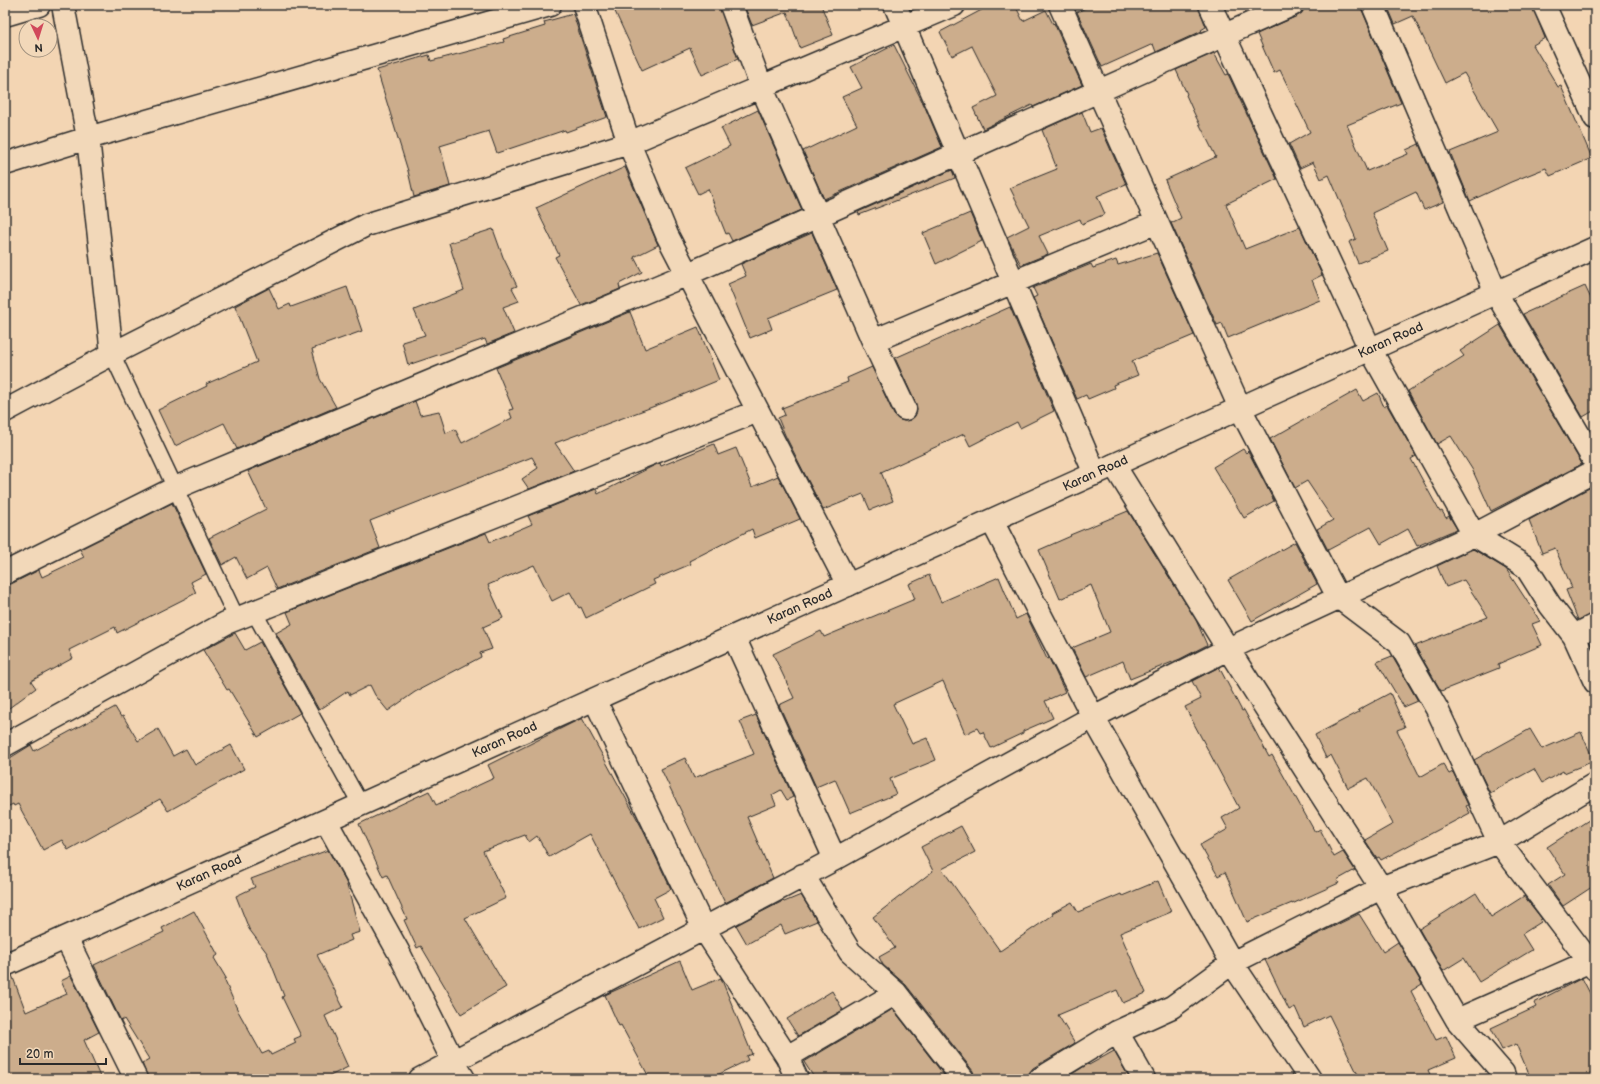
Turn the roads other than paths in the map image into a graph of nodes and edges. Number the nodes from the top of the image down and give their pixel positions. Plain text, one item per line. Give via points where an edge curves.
1 (39, 5) edge
2 (63, 5) edge
3 (550, 5) edge
4 (584, 5) edge
5 (730, 5) edge
6 (895, 5) edge
7 (954, 5) edge
8 (1060, 5) edge
9 (1210, 5) edge
10 (1292, 5) edge
11 (1373, 5) edge
12 (1544, 5) edge
13 (5, 15) edge
14 (904, 26) junction
15 (1224, 36) junction
16 (761, 86) junction
17 (1098, 91) junction
18 (1595, 118) edge
19 (88, 138) junction
20 (629, 143) junction
21 (958, 154) junction
22 (5, 164) edge
23 (818, 216) junction
24 (1157, 222) junction
25 (1595, 248) edge
26 (688, 274) junction
27 (1013, 282) junction
28 (1496, 293) junction
29 (873, 341) junction
30 (1370, 349) junction
31 (112, 354) junction
32 (1240, 408) junction
33 (905, 409) dead end
34 (5, 411) edge
35 (758, 411) junction
36 (1595, 462) edge
37 (1105, 470) junction
38 (1595, 471) edge
39 (175, 488) junction
40 (992, 521) junction
41 (1474, 535) junction
42 (5, 573) edge
43 (848, 585) junction
44 (1338, 597) junction
45 (245, 615) junction
46 (1595, 625) edge
47 (1574, 636) junction
48 (734, 637) junction
49 (1228, 649) junction
50 (1595, 682) edge
51 (595, 700) junction
52 (1093, 717) junction
53 (5, 745) edge
54 (1595, 784) edge
55 (361, 805) junction
56 (326, 821) junction
57 (1499, 842) junction
58 (835, 859) junction
59 (803, 875) junction
60 (1381, 888) junction
61 (704, 928) junction
62 (66, 938) junction
63 (1232, 963) junction
64 (1593, 963) edge
65 (5, 966) edge
66 (896, 993) junction
67 (1457, 1020) junction
68 (1117, 1032) junction
69 (787, 1057) junction
70 (458, 1070) edge
71 (136, 1079) edge
72 (420, 1079) edge
73 (797, 1079) edge
74 (963, 1079) edge
75 (1040, 1079) edge
76 (1144, 1079) edge
77 (1310, 1079) edge
78 (1505, 1079) edge

1 - 13 street
2 - 19 street
3 - 19 street
4 - 20 street
5 - 16 street
6 - 14 street
7 - 14 street
8 - 17 street
9 - 15 street
10 - 15 street
11 - 28 street
12 - 18 street
14 - 16 street
14 - 21 street
15 - 17 street
15 - 30 street
16 - 20 street
16 - 23 street
17 - 21 street
17 - 24 street
19 - 22 street
19 - 31 street
20 - 26 street via 667,235
20 - 31 street via 366,225
21 - 23 street
21 - 27 street
23 - 26 street
23 - 29 street
24 - 27 street
24 - 32 street
25 - 28 street, Karan Road
26 - 35 street
26 - 39 street
27 - 29 street
27 - 37 street
28 - 30 street, Karan Road
28 - 36 street
29 - 33 street
30 - 32 street, Karan Road
30 - 41 street
31 - 34 street
31 - 39 lane
32 - 37 street, Karan Road
32 - 44 street
35 - 43 street
35 - 45 street
37 - 40 street, Karan Road
37 - 49 street
38 - 41 street
39 - 42 street
39 - 45 lane
40 - 43 street, Karan Road
40 - 52 street
41 - 44 street
41 - 47 street via 1526,567
43 - 48 street, Karan Road
44 - 49 street
44 - 57 street via 1399,643 1437,709
45 - 53 street via 226,623
45 - 55 lane
46 - 47 street
47 - 50 street
48 - 51 street, Karan Road
48 - 58 street
49 - 52 street
49 - 60 street
51 - 55 street, Karan Road
51 - 61 street
52 - 58 street
52 - 63 street
54 - 57 street
55 - 56 street, Karan Road
56 - 62 street, Karan Road
56 - 70 street via 398,951
57 - 60 street
57 - 64 street
58 - 59 street
59 - 61 street
59 - 66 street via 850,952
60 - 63 street
60 - 67 street
61 - 69 street
61 - 70 street
62 - 65 street, Karan Road
62 - 71 street
63 - 68 street via 1172,1007
63 - 77 street
64 - 67 street
66 - 69 street
66 - 74 street
67 - 78 street via 1503,1073
68 - 75 street
68 - 76 street
69 - 73 street
70 - 72 street

